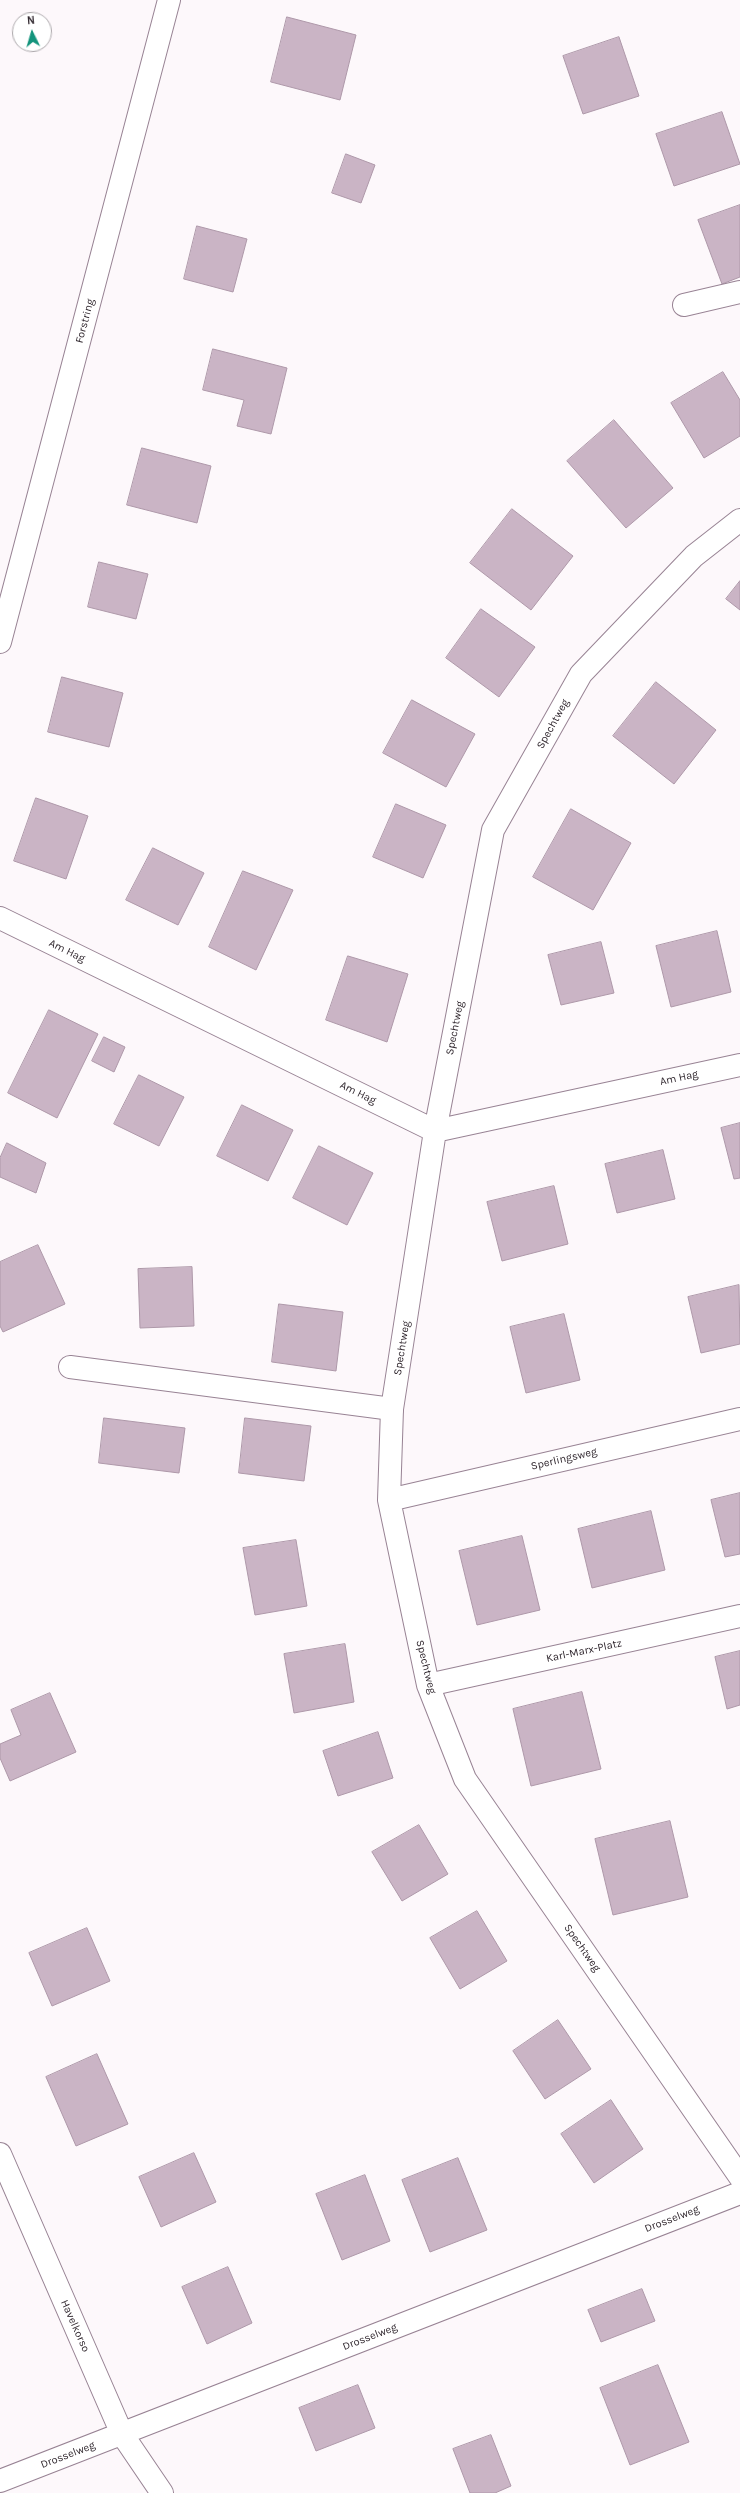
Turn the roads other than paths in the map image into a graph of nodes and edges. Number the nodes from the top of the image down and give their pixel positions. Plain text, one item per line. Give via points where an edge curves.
1 (169, 0) edge
2 (740, 292) edge
3 (684, 305) dead end
4 (740, 520) edge
5 (0, 642) edge
6 (0, 918) edge
7 (740, 1065) edge
8 (436, 1131) junction
9 (70, 1367) dead end
10 (392, 1409) junction
11 (740, 1419) edge
12 (388, 1500) junction
13 (740, 1616) edge
14 (428, 1685) junction
15 (0, 2154) edge
16 (740, 2177) edge
17 (740, 2193) edge
18 (122, 2434) junction
19 (0, 2481) edge
20 (162, 2493) edge

1 - 5 street, Forstring
2 - 3 street
4 - 8 street, Spechtweg via 694,556 581,674 493,830
6 - 8 street, Am Hag
7 - 8 street, Am Hag
8 - 10 street, Spechtweg
9 - 10 street
10 - 12 street, Spechtweg
11 - 12 street, Sperlingsweg
12 - 14 street, Spechtweg
13 - 14 street, Karl-Marx-Platz
14 - 16 street, Spechtweg via 465,1778
15 - 18 street, Havelkorso
17 - 18 street, Drosselweg
18 - 19 street, Drosselweg
18 - 20 street, Havelkorso

